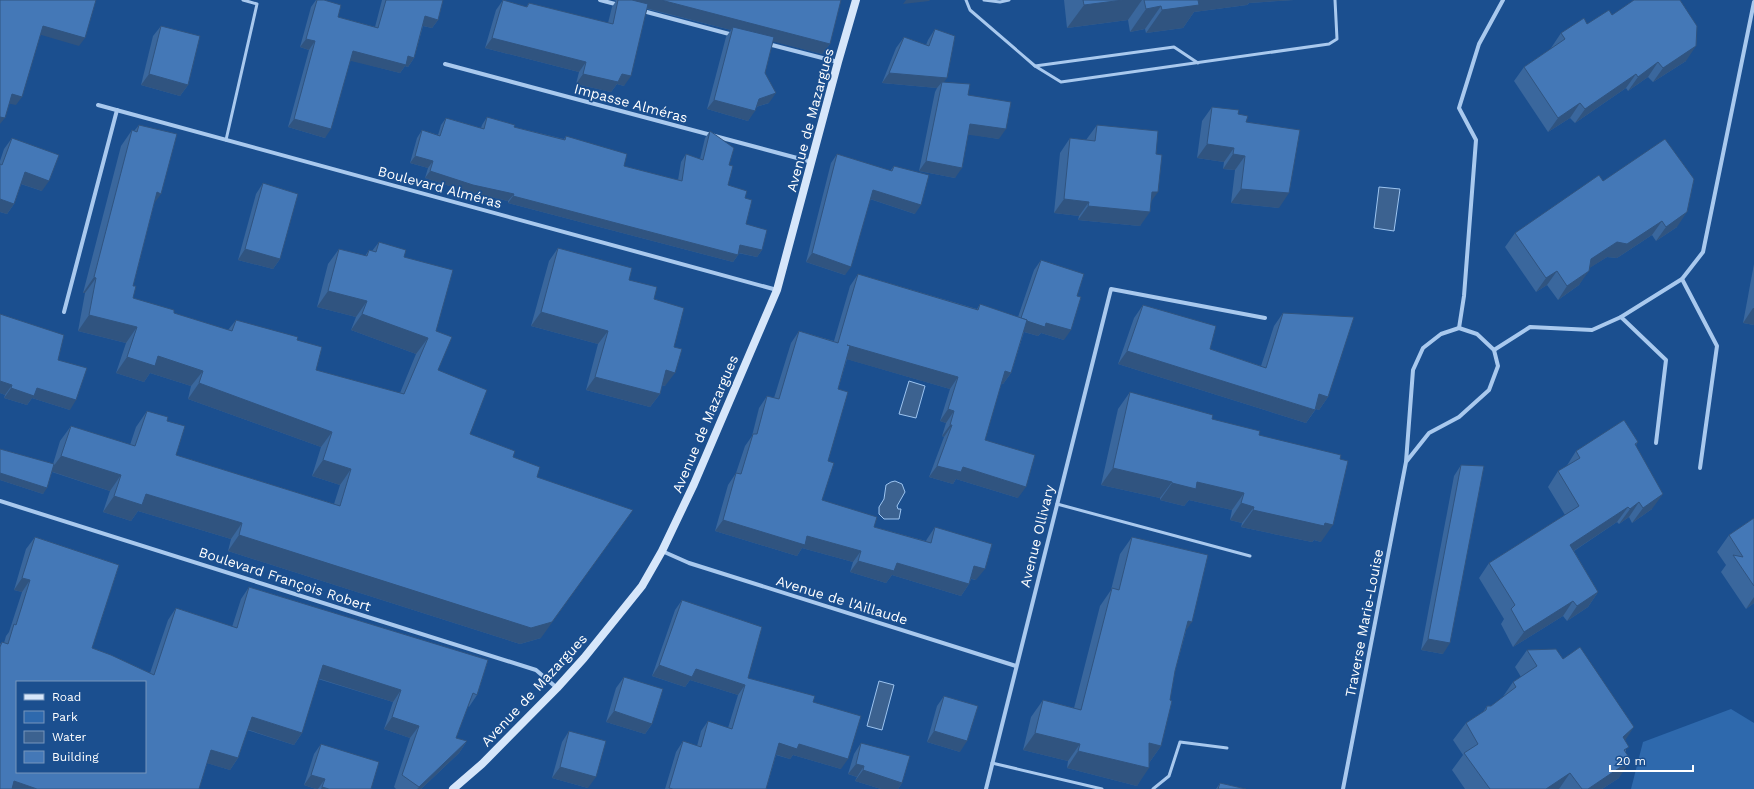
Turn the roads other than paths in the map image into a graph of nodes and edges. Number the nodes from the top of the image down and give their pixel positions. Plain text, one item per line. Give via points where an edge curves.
1 (243, 0) edge
2 (600, 0) edge
3 (856, 0) edge
4 (966, 0) edge
5 (984, 0) edge
6 (1008, 0) edge
7 (1334, 0) edge
8 (1503, 0) edge
9 (1754, 2) edge
10 (623, 6) edge
11 (638, 10) edge
12 (738, 36) edge
13 (761, 42) edge
14 (838, 62) junction
15 (1198, 63) junction
16 (445, 64) dead end
17 (1035, 66) junction
18 (98, 105) dead end
19 (118, 110) junction
20 (226, 140) junction
21 (812, 162) junction
22 (1682, 279) junction
23 (777, 290) junction
24 (64, 312) dead end
25 (1621, 317) junction
26 (1264, 318) dead end
27 (1459, 328) junction
28 (1494, 350) junction
29 (1656, 443) dead end
30 (1406, 462) junction
31 (1700, 468) dead end
32 (0, 501) edge
33 (1057, 504) junction
34 (662, 551) junction
35 (1250, 556) dead end
36 (1016, 666) junction
37 (557, 688) junction
38 (1227, 748) dead end
39 (992, 763) junction
40 (453, 789) edge
41 (986, 789) edge
42 (1102, 789) edge
43 (1153, 789) edge
44 (1343, 789) edge

1 - 20 lane via 257,4
2 - 10 street
3 - 14 street, Avenue de Mazargues
4 - 17 lane via 970,10
5 - 6 lane
7 - 15 lane via 1337,39 1329,44
8 - 27 street via 1479,44 1459,108 1476,140 1464,296
9 - 22 street via 1703,252
11 - 12 street
13 - 14 street
14 - 21 street, Avenue de Mazargues
15 - 17 lane via 1061,82
15 - 17 lane via 1174,47
16 - 21 street, Impasse Alméras
18 - 19 street, Boulevard Alméras
19 - 20 street, Boulevard Alméras
19 - 24 street
20 - 23 street, Boulevard Alméras
21 - 23 street, Avenue de Mazargues
22 - 25 street
22 - 31 street via 1717,346
23 - 34 street, Avenue de Mazargues via 694,484
25 - 28 street via 1592,330 1530,327
25 - 29 street via 1666,360
26 - 33 street, Avenue Ollivary via 1111,289
27 - 28 street via 1477,334
27 - 30 street, Traverse Marie-Louise via 1441,334 1423,348 1413,370
28 - 30 street, Traverse Marie-Louise via 1498,366 1489,390 1459,418 1429,433
30 - 44 street, Traverse Marie-Louise
32 - 37 street, Boulevard François Robert via 536,670
33 - 35 lane
33 - 36 street, Avenue Ollivary
34 - 36 street, Avenue de l'Aillaude via 689,563
34 - 37 street, Avenue de Mazargues via 642,586
36 - 39 street, Avenue Ollivary
37 - 40 street, Avenue de Mazargues via 482,764
38 - 43 lane via 1180,742 1169,776
39 - 41 street, Avenue Ollivary
39 - 42 lane

